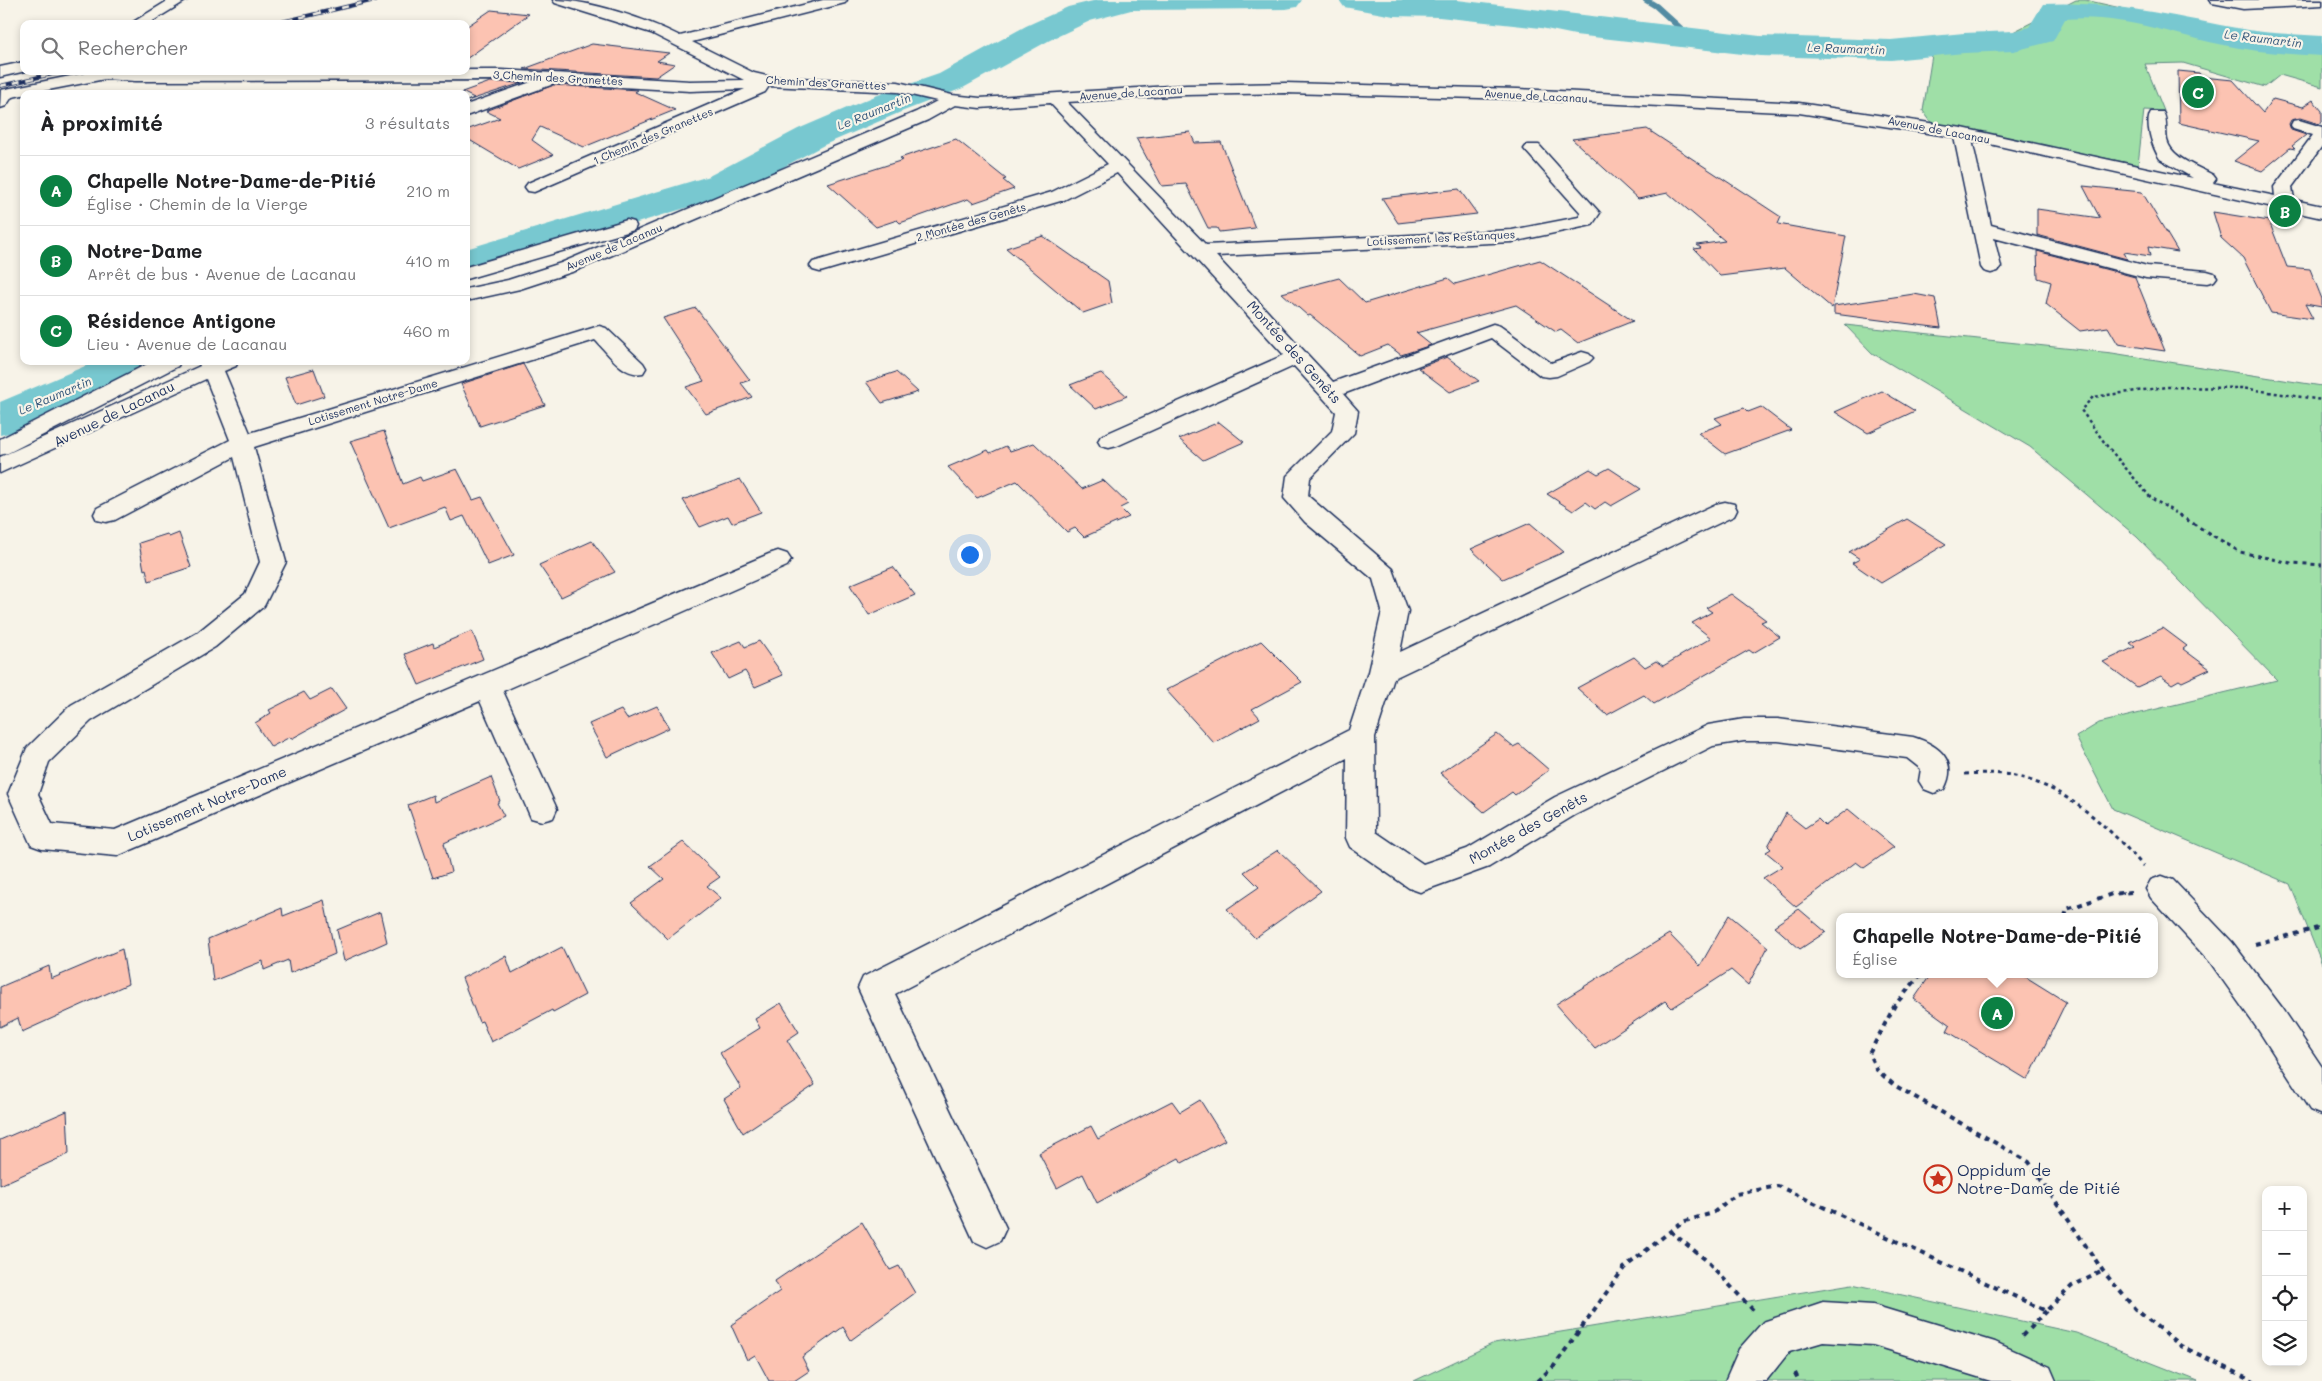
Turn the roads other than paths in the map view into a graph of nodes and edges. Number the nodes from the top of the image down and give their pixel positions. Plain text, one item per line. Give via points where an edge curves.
1 (180, 0) edge
2 (560, 0) edge
3 (840, 0) edge
4 (2217, 0) edge
5 (2322, 1) edge
6 (144, 20) edge
7 (679, 41) junction
8 (20, 68) edge
9 (0, 72) edge
10 (100, 75) edge
11 (120, 75) edge
12 (135, 76) junction
13 (558, 77) junction
14 (771, 82) junction
15 (27, 90) edge
16 (126, 90) edge
17 (20, 91) edge
18 (1054, 98) junction
19 (952, 100) junction
20 (0, 103) edge
21 (470, 110) edge
22 (2157, 116) dead end
23 (2299, 125) dead end
24 (1962, 133) junction
25 (2322, 133) edge
26 (1533, 149) dead end
27 (1118, 166) junction
28 (757, 185) junction
29 (534, 187) dead end
30 (2228, 191) junction
31 (2285, 204) junction
32 (2322, 212) edge
33 (1983, 229) junction
34 (1200, 251) junction
35 (530, 255) junction
36 (820, 266) dead end
37 (1991, 266) dead end
38 (470, 272) edge
39 (2207, 277) dead end
40 (470, 293) edge
41 (470, 293) edge
42 (1582, 358) dead end
43 (1304, 362) junction
44 (162, 365) edge
45 (212, 365) edge
46 (216, 365) edge
47 (236, 365) edge
48 (635, 368) dead end
49 (1330, 391) junction
50 (222, 394) junction
51 (150, 397) junction
52 (242, 443) junction
53 (1116, 445) dead end
54 (0, 448) edge
55 (0, 466) edge
56 (1725, 510) dead end
57 (106, 514) dead end
58 (778, 560) dead end
59 (1382, 672) junction
60 (487, 686) junction
61 (1361, 737) junction
62 (1936, 778) road end
63 (542, 809) dead end
64 (2162, 889) road end
65 (2322, 1098) edge
66 (987, 1228) dead end
67 (1745, 1381) edge
68 (2036, 1381) edge

1 - 6 street
2 - 7 street, Chemin des Granettes via 656,30
3 - 7 street
4 - 5 street via 2244,5
7 - 14 street, Chemin des Granettes via 748,76
8 - 9 street
10 - 15 street, 3 Chemin des Granettes
11 - 12 street, 3 Chemin des Granettes
12 - 13 street, 3 Chemin des Granettes
12 - 16 street
13 - 14 street, 3 Chemin des Granettes via 690,86 746,86
13 - 21 street
14 - 19 street, Chemin des Granettes via 898,87
14 - 29 street, 1 Chemin des Granettes
17 - 20 street, 3 Chemin des Granettes via 7,94
18 - 19 street, Avenue de Lacanau via 980,103
18 - 24 street, Avenue de Lacanau via 1285,88 1518,94 1799,108
18 - 27 street, Montée des Genêts
19 - 28 street, Avenue de Lacanau via 922,116
22 - 30 street via 2159,141 2166,154
23 - 25 street
24 - 30 street, Avenue de Lacanau
24 - 33 street
25 - 31 street via 2282,187
26 - 34 street, Lotissement les Restanques via 1591,214 1585,221 1512,236
27 - 34 street, Montée des Genêts
27 - 36 street, 2 Montée des Genêts via 1058,196
28 - 35 street, Avenue de Lacanau
28 - 40 street, Avenue de Lacanau via 568,267 513,285
30 - 31 street, Avenue de Lacanau
31 - 32 street, Avenue de Lacanau
33 - 37 street
33 - 39 street via 2146,272
34 - 43 street, Montée des Genêts
35 - 38 street, Avenue de Lacanau
35 - 41 street, Avenue de Lacanau via 543,260 534,272
42 - 49 street via 1549,371 1493,330
43 - 49 street, Montée des Genêts
43 - 53 street
44 - 54 street, Avenue de Lacanau
45 - 51 street, Avenue de Lacanau
46 - 50 street, Lotissement Notre-Dame
47 - 50 street via 226,380
48 - 52 street, Lotissement Notre-Dame via 600,332
49 - 59 street, Montée des Genêts via 1347,411 1343,432 1298,476 1296,498 1384,575 1395,611
50 - 51 street via 188,392
50 - 52 street, Lotissement Notre-Dame
51 - 55 street, Avenue de Lacanau
52 - 57 street, Lotissement Notre-Dame
52 - 60 street, Lotissement Notre-Dame via 273,562 255,600 206,640 81,713 36,756 23,794 42,836 117,843
56 - 59 street
58 - 60 street, Lotissement Notre-Dame
59 - 61 street, Montée des Genêts
60 - 63 street
61 - 62 street, Montée des Genêts via 1361,838 1420,879 1478,858 1564,806 1708,736 1744,730 1778,730 1913,748 1929,757
61 - 66 street via 875,988
64 - 65 street via 2221,952
67 - 68 street via 1753,1363 1777,1336 1823,1322 1873,1324 1995,1362

